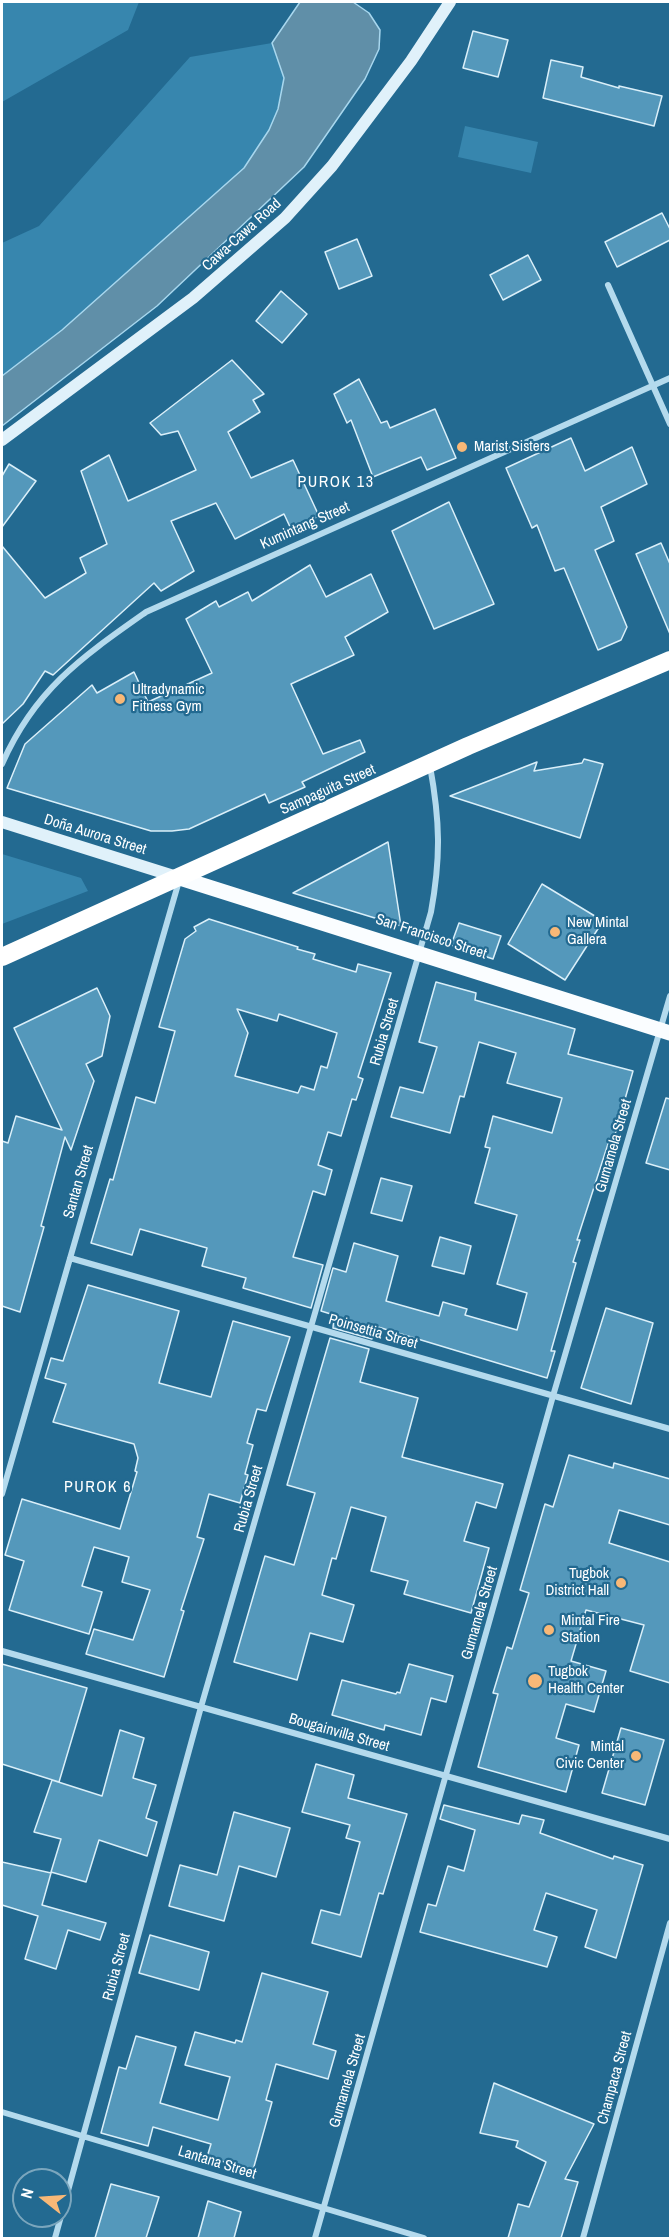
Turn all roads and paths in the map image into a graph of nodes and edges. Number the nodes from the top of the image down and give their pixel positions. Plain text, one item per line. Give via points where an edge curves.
1 (450, 2) edge
2 (608, 285) dead end
3 (670, 378) edge
4 (654, 386) junction
5 (670, 424) edge
6 (2, 440) edge
7 (670, 660) edge
8 (2, 764) edge
9 (430, 764) junction
10 (2, 822) edge
11 (180, 878) junction
12 (420, 952) junction
13 (2, 957) edge
14 (670, 996) edge
15 (666, 1031) edge
16 (70, 1258) junction
17 (311, 1327) junction
18 (553, 1396) junction
19 (670, 1429) edge
20 (2, 1494) edge
21 (2, 1651) edge
22 (201, 1707) junction
23 (446, 1776) junction
24 (670, 1839) edge
25 (670, 1923) edge
26 (2, 2112) edge
27 (83, 2136) junction
28 (324, 2208) junction
29 (55, 2238) edge
30 (315, 2238) edge
31 (424, 2238) edge
32 (583, 2238) edge

1 - 6 street, Cawa-Cawa Road via 332,166 285,218 193,298
2 - 4 street
3 - 4 street, Kumintang Street
4 - 5 street
4 - 8 street, Kumintang Street via 146,612 80,658 46,691 25,719
7 - 9 highway, Sampaguita Street
9 - 11 highway, Sampaguita Street
9 - 12 street, Rubia Street via 440,832 438,872
10 - 11 street, Doña Aurora Street
11 - 12 main road, San Francisco Street
11 - 13 highway, Sampaguita Street
11 - 16 street, Santan Street
12 - 15 main road, San Francisco Street
12 - 17 street, Rubia Street
14 - 15 street, Gumamela Street
15 - 18 street, Gumamela Street
16 - 17 street, Poinsettia Street
16 - 20 street, Santan Street
17 - 18 street, Poinsettia Street
17 - 22 street, Rubia Street
18 - 19 street, Poinsettia Street
18 - 23 street, Gumamela Street
21 - 22 street, Bougainvilla Street
22 - 23 street, Bougainvilla Street
22 - 27 street, Rubia Street
23 - 24 street, Bougainvilla Street
23 - 28 street, Gumamela Street
25 - 32 street, Champaca Street
26 - 27 street, Lantana Street
27 - 28 street, Lantana Street
27 - 29 street, Rubia Street
28 - 30 street, Gumamela Street
28 - 31 street, Lantana Street

